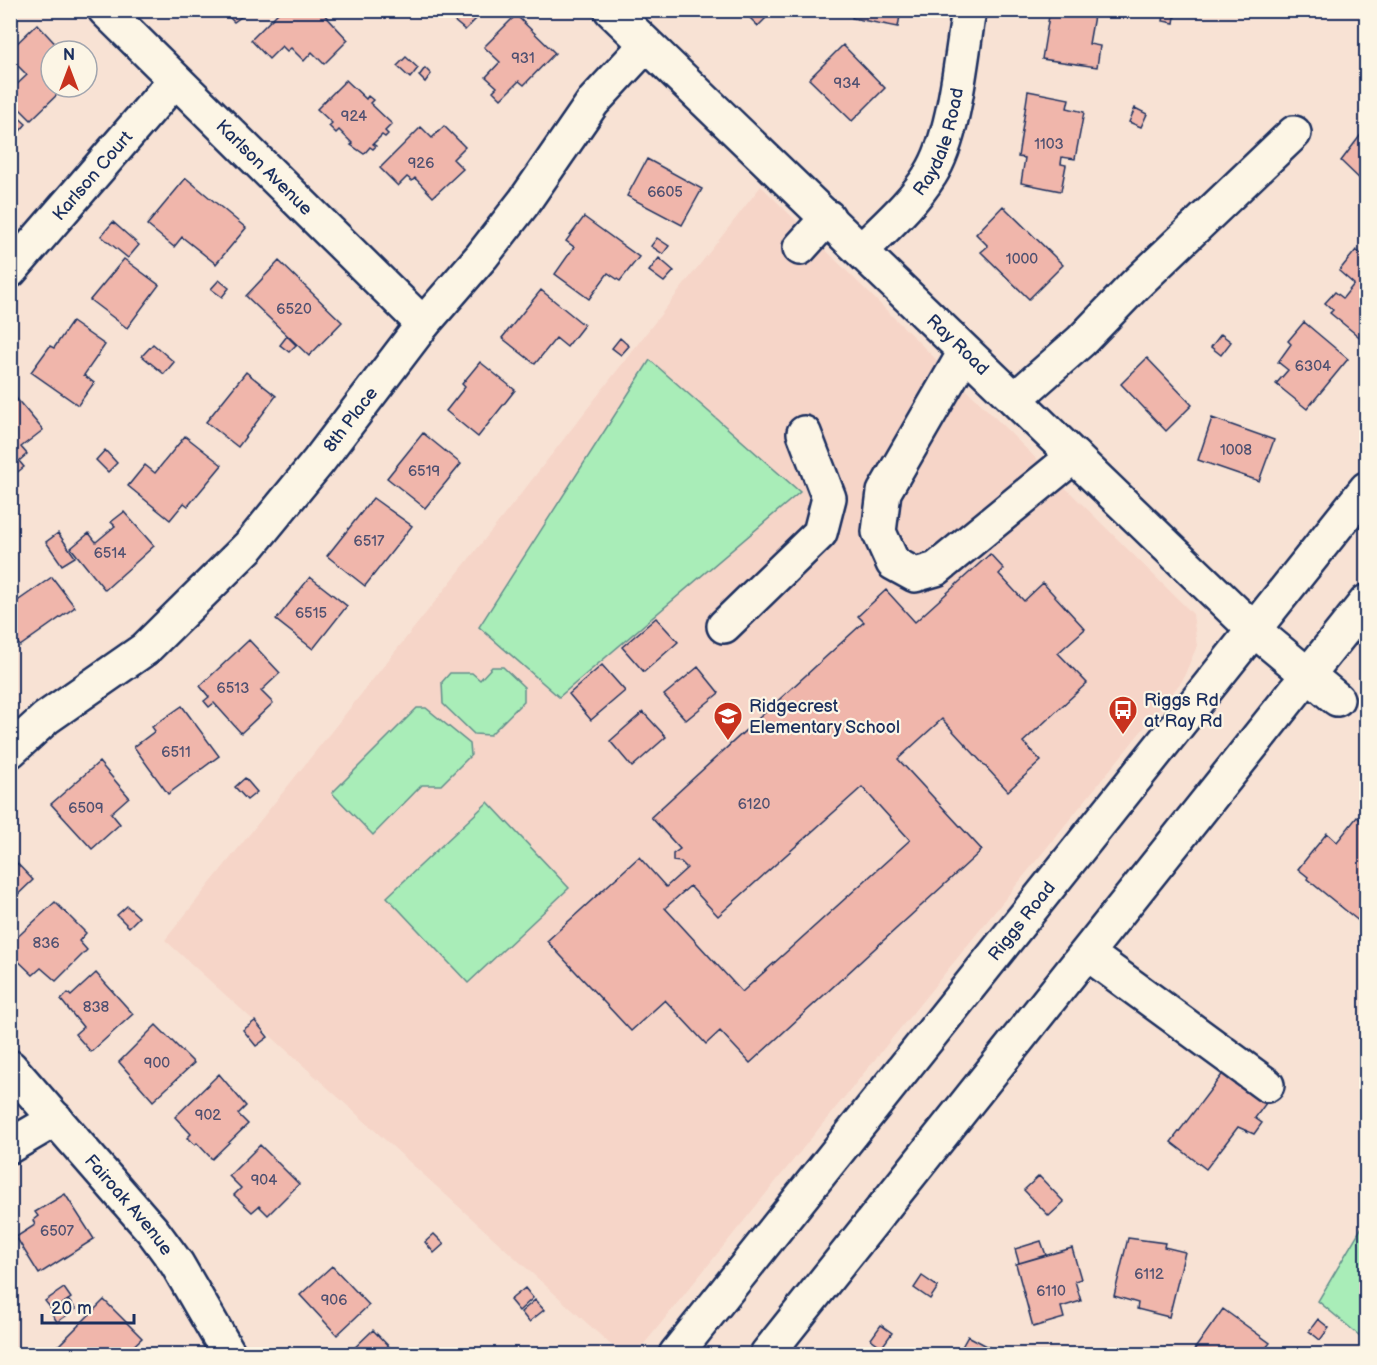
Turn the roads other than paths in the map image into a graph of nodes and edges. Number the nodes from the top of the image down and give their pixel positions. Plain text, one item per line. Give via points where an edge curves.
1 (105, 10) edge
2 (611, 10) edge
3 (969, 10) edge
4 (646, 45) junction
5 (176, 80) junction
6 (1294, 133) dead end
7 (828, 217) junction
8 (800, 248) dead end
9 (862, 250) junction
10 (10, 271) edge
11 (423, 324) junction
12 (965, 352) junction
13 (1015, 399) junction
14 (804, 433) dead end
15 (1074, 456) junction
16 (1366, 489) edge
17 (1366, 602) edge
18 (724, 626) dead end
19 (1254, 630) junction
20 (1308, 675) junction
21 (1337, 699) dead end
22 (10, 751) edge
23 (1088, 954) junction
24 (10, 1067) edge
25 (1267, 1085) dead end
26 (56, 1119) junction
27 (10, 1146) edge
28 (227, 1354) edge
29 (676, 1354) edge
30 (767, 1354) edge

1 - 5 street, Karlson Avenue
2 - 4 street, Ray Road
3 - 9 street, Raydale Road via 940,157 930,176
4 - 7 street, Ray Road
4 - 11 street, 8th Place via 593,102 524,202
5 - 10 street, Karlson Court
5 - 11 street, Karlson Avenue
6 - 13 street via 1081,341
7 - 8 street
7 - 9 street, Ray Road
9 - 12 street, Ray Road
11 - 22 street, 8th Place via 249,546 145,649 46,718
12 - 13 street, Ray Road
12 - 15 street via 884,492 879,532 893,563 915,575 936,569
13 - 15 street, Ray Road
14 - 18 street via 829,498 820,534
15 - 19 street, Ray Road
16 - 19 street, Riggs Road
17 - 20 street
19 - 20 street, Ray Road
19 - 29 street, Riggs Road
20 - 21 street, Ray Road
20 - 23 street
23 - 25 street
23 - 30 street
24 - 26 street, Fairoak Avenue
26 - 27 street
26 - 28 street, Fairoak Avenue via 153,1230 177,1264

